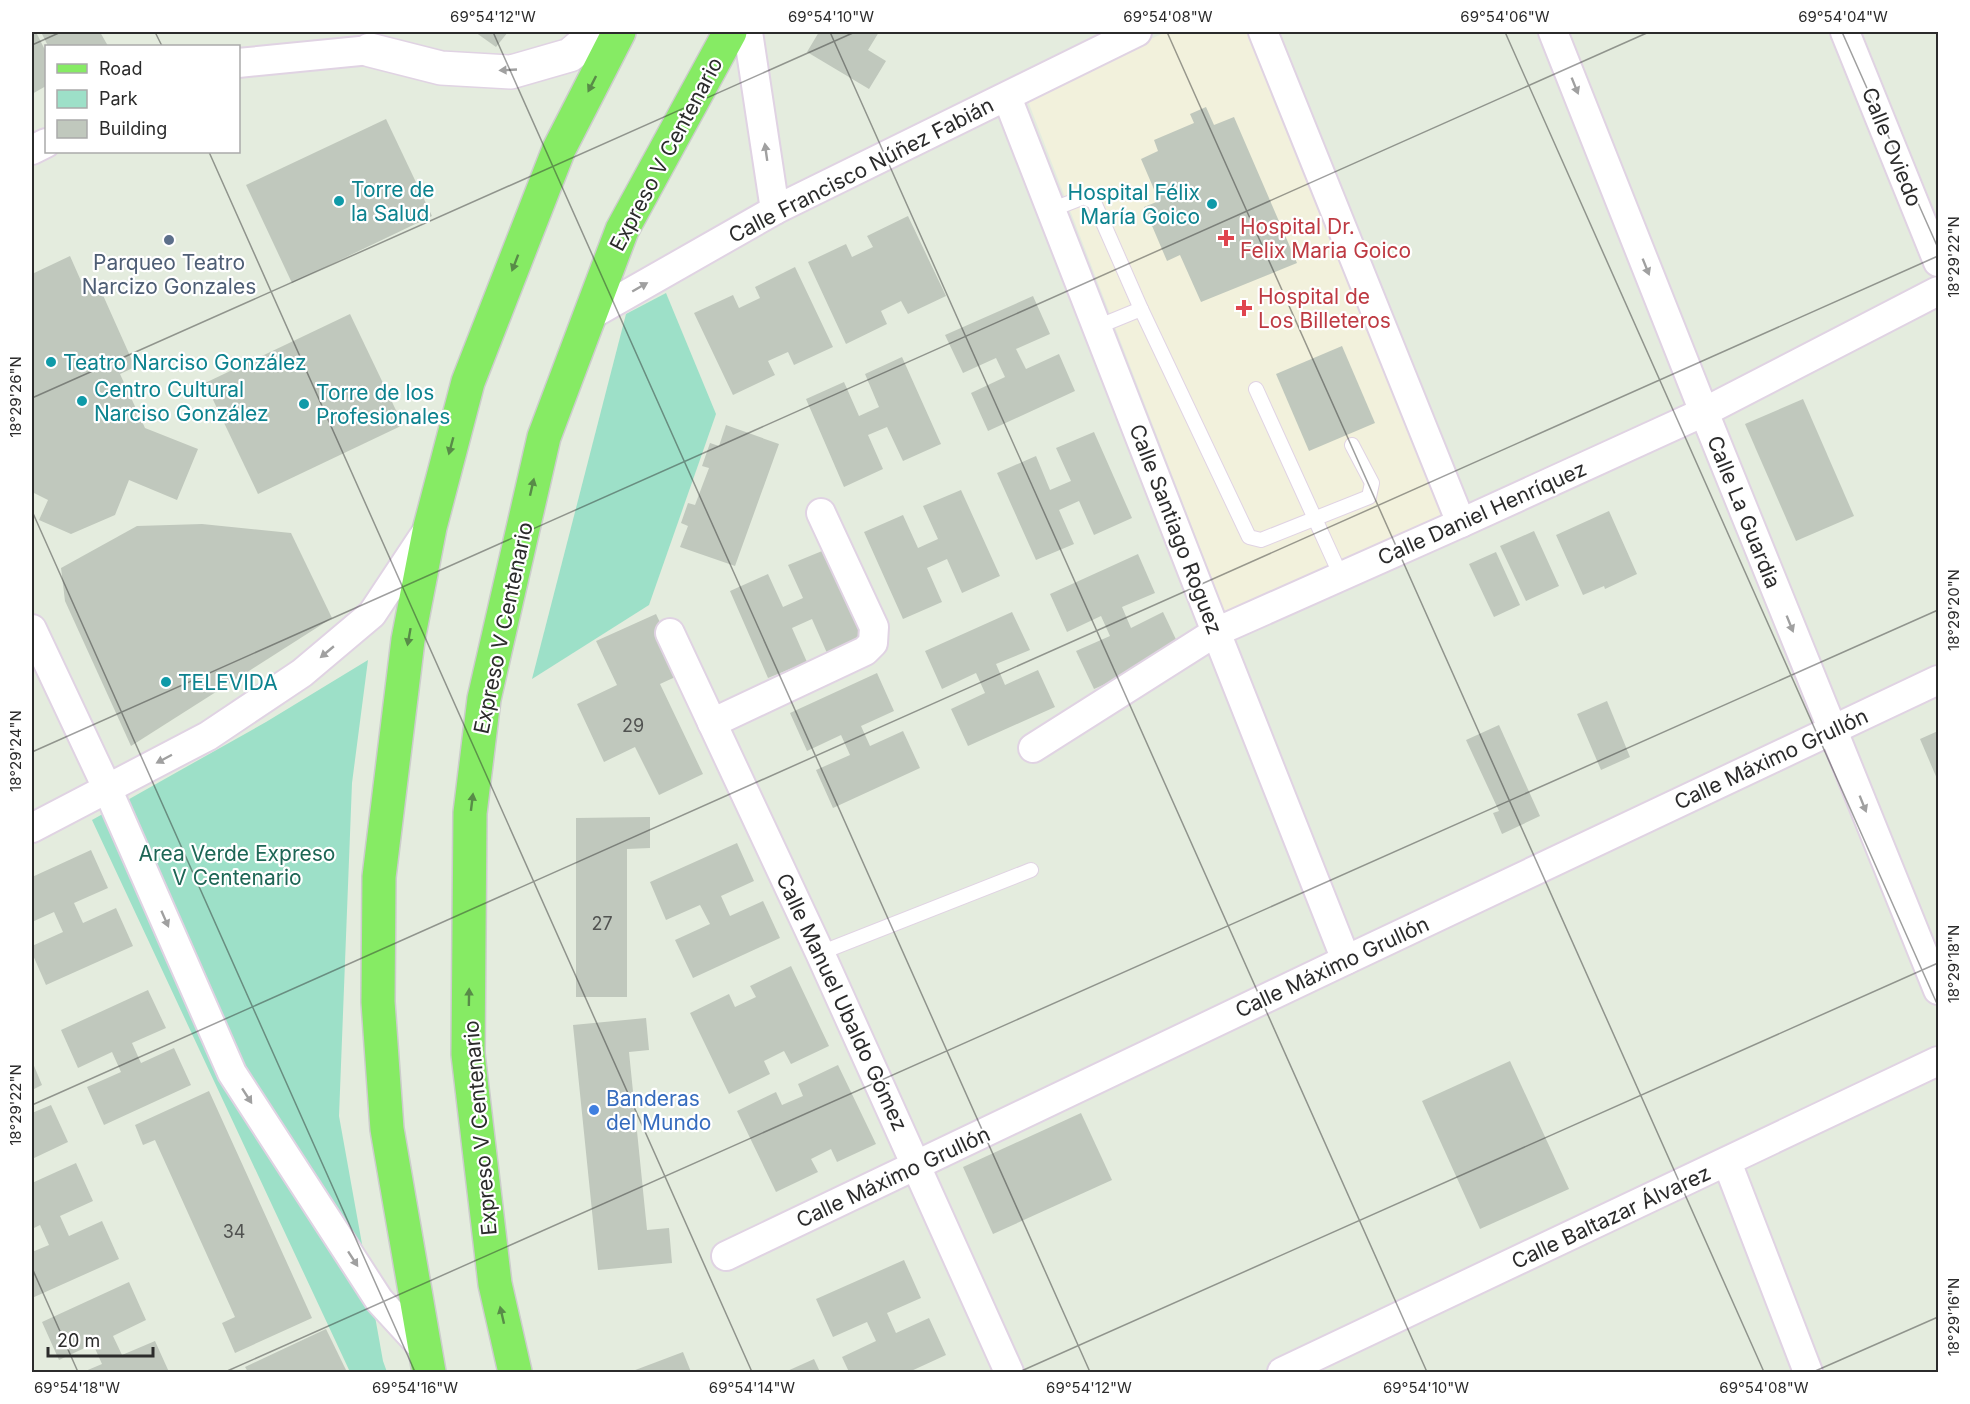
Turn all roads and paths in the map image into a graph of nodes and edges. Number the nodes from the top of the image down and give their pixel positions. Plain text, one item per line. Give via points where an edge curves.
1 (597, 32) edge
2 (619, 32) edge
3 (730, 32) edge
4 (748, 32) edge
5 (1137, 32) edge
6 (1263, 32) edge
7 (1553, 32) edge
8 (1845, 32) edge
9 (370, 50) joint
10 (240, 63) edge
11 (1006, 97) junction
12 (775, 210) junction
13 (1051, 210) junction
14 (1938, 262) edge
15 (1938, 291) edge
16 (1141, 309) junction
17 (589, 316) junction
18 (1097, 327) junction
19 (1256, 389) dead end
20 (1704, 412) junction
21 (1352, 445) dead end
22 (821, 513) dead end
23 (1316, 520) junction
24 (1461, 523) junction
25 (430, 527) junction
26 (1341, 576) junction
27 (32, 629) edge
28 (1216, 632) junction
29 (670, 633) dead end
30 (1938, 680) edge
31 (712, 723) junction
32 (1833, 730) junction
33 (1033, 748) dead end
34 (107, 789) junction
35 (32, 828) edge
36 (1031, 870) dead end
37 (820, 953) junction
38 (1346, 960) junction
39 (1938, 990) edge
40 (1938, 1062) edge
41 (1727, 1162) junction
42 (917, 1166) junction
43 (726, 1256) dead end
44 (426, 1361) edge
45 (515, 1372) edge
46 (1009, 1372) edge
47 (1282, 1372) edge
48 (1808, 1372) edge

1 -> 9 street via 570,55 511,72 441,68
2 -> 25 main road via 559,149 468,382
3 - 17 main road, Expreso V Centenario via 622,230
12 -> 4 street
5 - 11 street, Calle Francisco Núñez Fabián
6 - 24 street
7 -> 20 street, Calle La Guardia
8 - 14 street, Calle Oviedo
9 - 10 street
11 - 12 street, Calle Francisco Núñez Fabián
11 - 13 street, Calle Santiago Roguez
17 -> 12 street, Calle Francisco Núñez Fabián
13 - 16 lane via 1084,197 1094,202
13 - 18 street, Calle Santiago Roguez
15 - 20 street, Calle Daniel Henríquez
16 - 18 lane
16 - 23 lane via 1249,537 1261,540
45 -> 17 main road, Expreso V Centenario via 495,1284 468,1054 470,813 484,699 544,437
18 - 28 street, Calle Santiago Roguez
19 - 23 lane
20 - 24 street, Calle Daniel Henríquez
20 -> 32 street, Calle La Guardia
21 - 23 lane via 1372,483 1369,497
22 - 31 street via 874,627 873,644
23 - 26 lane
24 - 26 street, Calle Daniel Henríquez
25 -> 34 street via 372,614 302,673 208,736
25 -> 44 main road via 408,640 379,877 378,968 387,1129
26 - 28 street, Calle Daniel Henríquez
27 - 34 street
28 - 33 street, Calle Daniel Henríquez
28 - 38 street, Calle Santiago Roguez
29 - 31 street, Calle Manuel Ubaldo Gómez
30 - 32 street, Calle Máximo Grullón
31 - 37 street, Calle Manuel Ubaldo Gómez
32 - 38 street, Calle Máximo Grullón
32 -> 39 street, Calle La Guardia
34 - 35 street
34 -> 44 street via 232,1073 379,1300
36 - 37 lane
37 - 42 street, Calle Manuel Ubaldo Gómez
38 - 42 street, Calle Máximo Grullón
40 - 41 street, Calle Baltazar Álvarez
41 - 47 street, Calle Baltazar Álvarez
41 - 48 street
42 - 43 street, Calle Máximo Grullón
42 - 46 street, Calle Manuel Ubaldo Gómez

